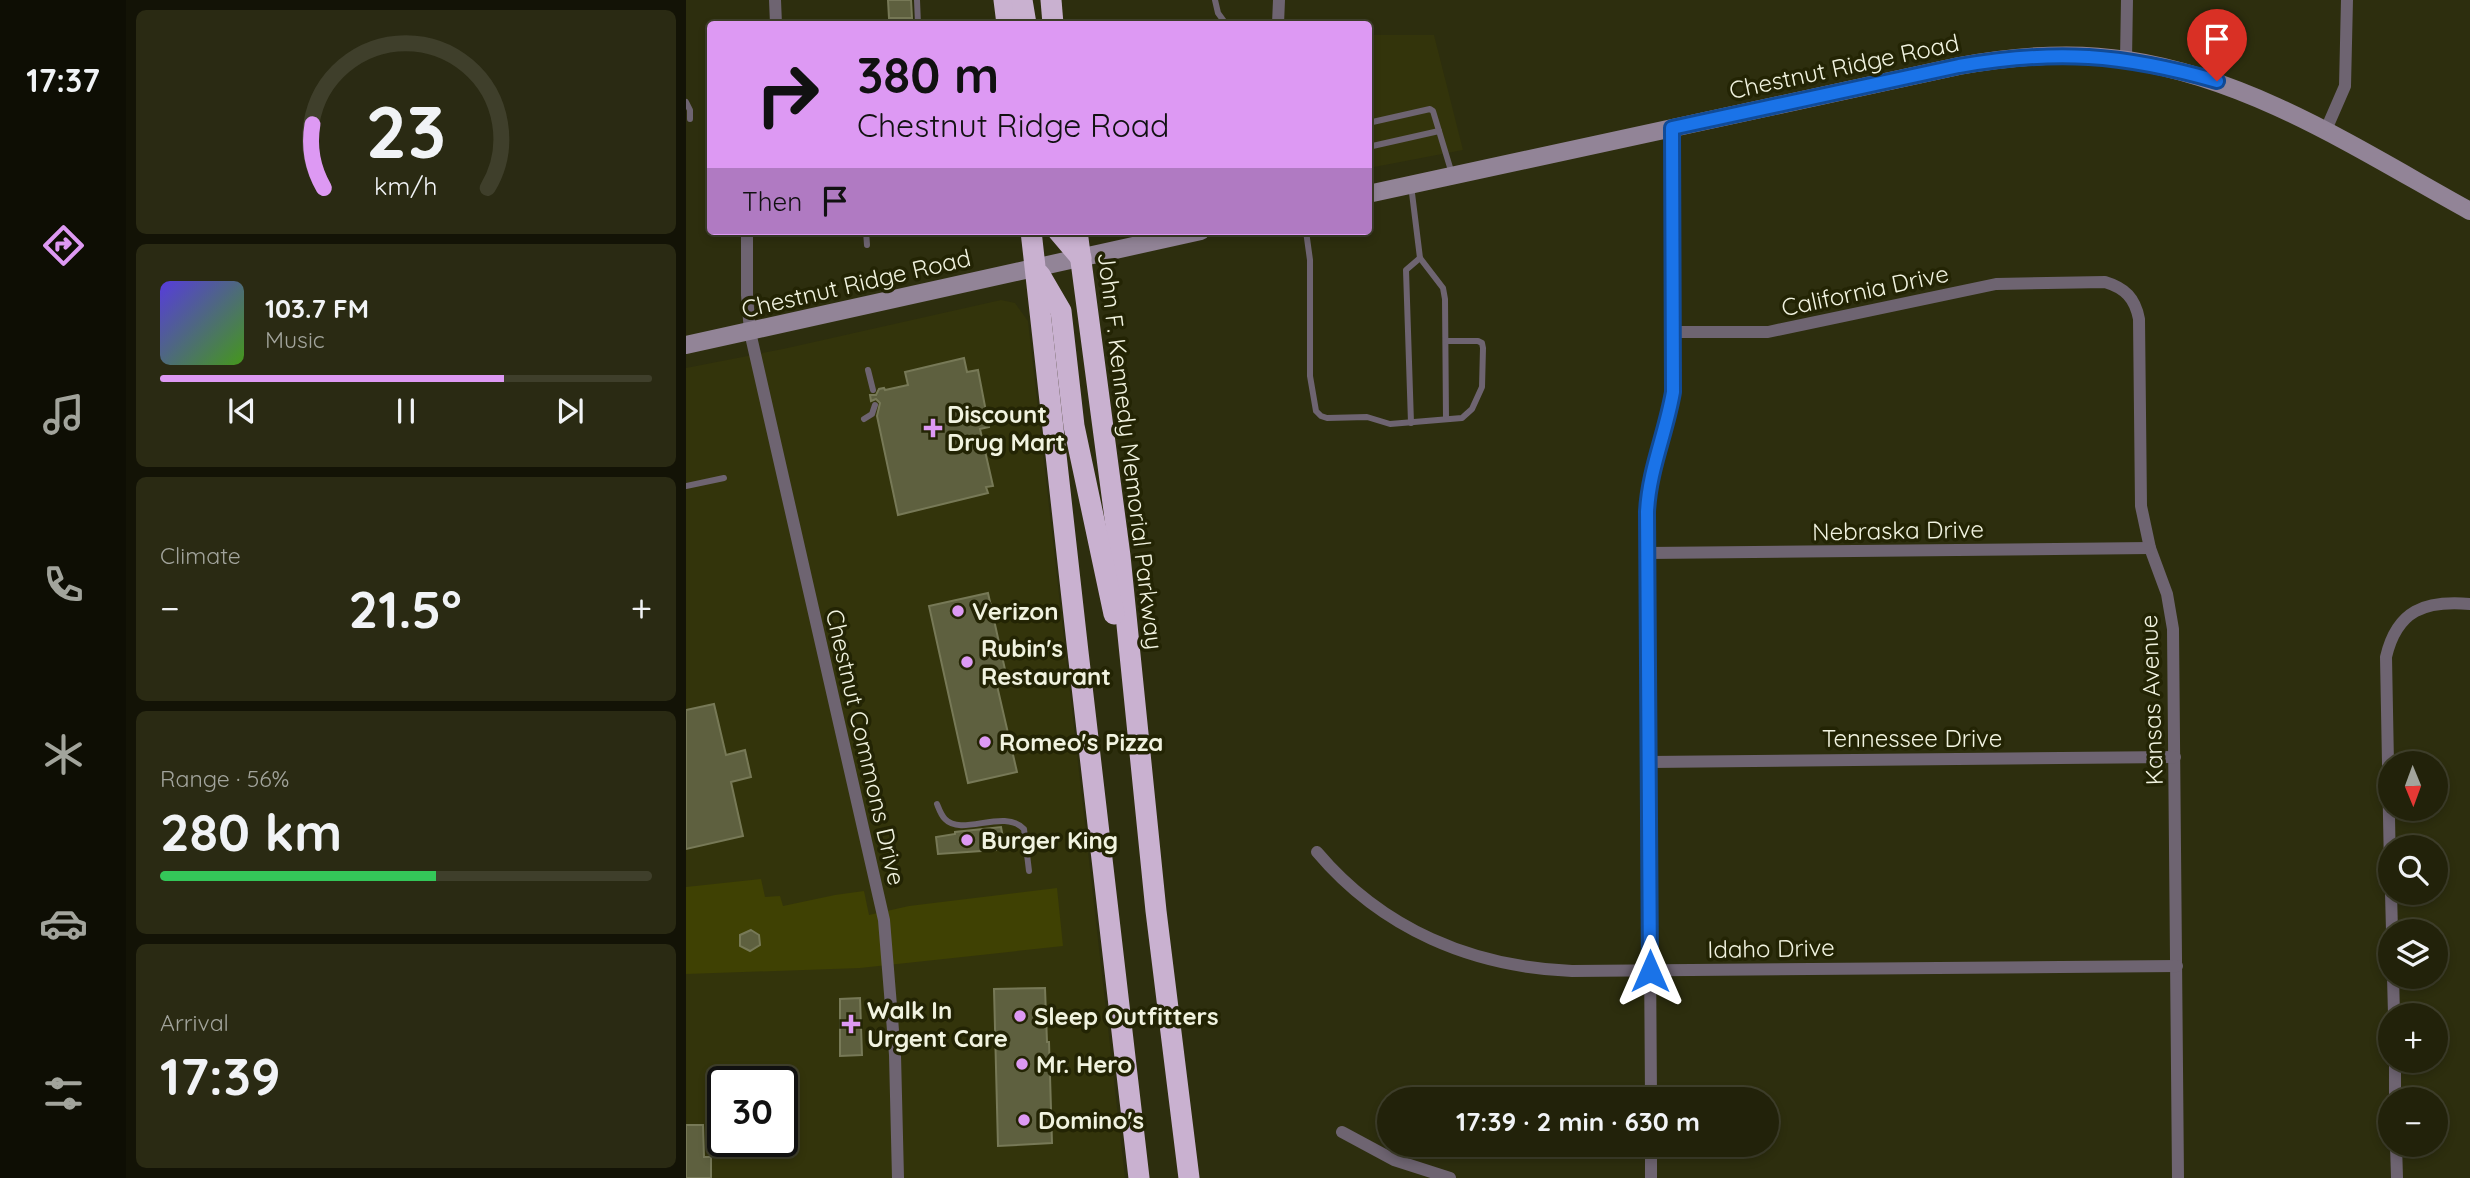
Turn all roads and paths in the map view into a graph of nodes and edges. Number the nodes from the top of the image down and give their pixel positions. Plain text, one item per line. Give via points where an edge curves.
1 (775, 0) edge
2 (917, 0) edge
3 (1004, 0) edge
4 (1022, 0) edge
5 (1051, 0) edge
6 (1215, 0) edge
7 (1279, 0) edge
8 (2127, 0) edge
9 (2347, 0) edge
10 (776, 21) edge
11 (918, 21) edge
12 (1007, 21) edge
13 (1026, 21) edge
14 (1054, 21) edge
15 (1224, 21) edge
16 (1279, 21) edge
17 (2126, 59) junction
18 (686, 102) edge
19 (691, 119) dead end
20 (1372, 122) edge
21 (1672, 128) junction
22 (1439, 131) junction
23 (2325, 132) junction
24 (1372, 146) edge
25 (1452, 176) junction
26 (1411, 185) junction
27 (1372, 193) edge
28 (2470, 211) edge
29 (747, 235) edge
30 (866, 235) edge
31 (1031, 235) edge
32 (1061, 235) edge
33 (1078, 235) edge
34 (1183, 235) edge
35 (1307, 235) edge
36 (867, 245) dead end
37 (1081, 258) junction
38 (1420, 258) junction
39 (1035, 268) junction
40 (2064, 283) joint
41 (750, 331) junction
42 (1674, 332) junction
43 (1446, 341) junction
44 (686, 345) edge
45 (868, 370) dead end
46 (873, 390) dead end
47 (875, 405) dead end
48 (864, 419) dead end
49 (1446, 419) junction
50 (1410, 423) junction
51 (724, 478) dead end
52 (686, 486) edge
53 (2150, 548) junction
54 (1647, 553) junction
55 (2470, 604) edge
56 (1139, 742) junction
57 (2175, 757) junction
58 (1649, 762) junction
59 (937, 804) dead end
60 (2389, 835) edge
61 (1317, 852) dead end
62 (1029, 871) dead end
63 (2177, 966) junction
64 (1650, 971) junction
65 (1651, 1087) edge
66 (1342, 1132) dead end
67 (1651, 1157) edge
68 (2396, 1157) edge
69 (898, 1178) edge
70 (1139, 1178) edge
71 (1189, 1178) edge
72 (1450, 1178) edge
73 (1651, 1178) edge
74 (2178, 1178) edge
75 (2397, 1178) edge

1 - 10 street
2 - 11 lane
3 - 12 highway
4 - 13 highway
5 - 14 highway
6 - 15 lane
7 - 16 street
8 - 17 street
9 - 23 street via 2345,86
17 - 21 street, Chestnut Ridge Road via 2042,55 2000,59
17 - 23 street, Chestnut Ridge Road via 2217,81
18 - 19 lane
20 - 22 lane via 1430,109
21 - 25 street, Chestnut Ridge Road
21 - 42 street
22 - 24 lane
22 - 25 lane
23 - 28 street, Chestnut Ridge Road
25 - 26 street, Chestnut Ridge Road
26 - 27 street, Chestnut Ridge Road
26 - 38 lane
29 - 41 street, Chestnut Commons Drive
30 - 36 lane
31 - 39 highway
32 - 37 highway
33 - 37 highway, John F. Kennedy Memorial Parkway
34 - 37 street, Chestnut Ridge Road
35 - 50 lane via 1310,376 1316,411 1327,418
37 - 39 street, Chestnut Ridge Road
37 - 56 highway, John F. Kennedy Memorial Parkway
38 - 43 lane via 1443,288
38 - 50 lane via 1406,271
39 - 41 street, Chestnut Ridge Road
39 - 56 highway via 1061,311 1079,453
39 - 70 highway
40 - 42 street, California Drive via 1996,284 1768,332
40 - 53 street, Kansas Avenue via 2105,282 2117,286 2136,306 2141,497
41 - 44 street, Chestnut Ridge Road
41 - 69 street, Chestnut Commons Drive via 884,920 895,1055
42 - 54 street via 1673,392 1648,495
43 - 49 lane
43 - 49 lane via 1478,341 1483,348 1482,387 1472,409 1462,418
45 - 46 lane
47 - 48 lane
49 - 50 lane
51 - 52 lane
53 - 54 street, Nebraska Drive
53 - 57 street, Kansas Avenue via 2167,594 2173,629
54 - 58 street
55 - 60 street via 2447,602 2417,610 2397,627 2390,641 2386,657
56 - 71 highway, John F. Kennedy Memorial Parkway
57 - 58 street, Tennessee Drive
57 - 63 street, Kansas Avenue
58 - 64 street
59 - 62 lane via 952,824 1010,821 1021,826
61 - 64 street, Idaho Drive via 1335,874 1381,912 1459,951 1545,970
63 - 64 street, Idaho Drive
63 - 74 street, Kansas Avenue
64 - 65 street
66 - 72 street via 1394,1160
67 - 73 street
68 - 75 street

